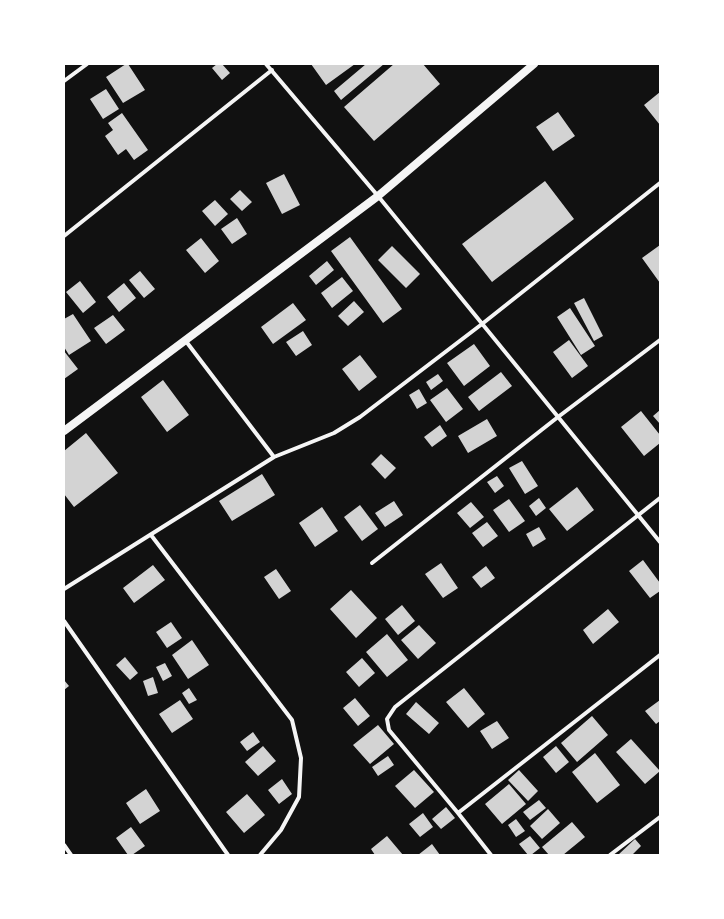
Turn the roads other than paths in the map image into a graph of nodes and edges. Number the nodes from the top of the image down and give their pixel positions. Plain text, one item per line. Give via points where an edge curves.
1 (87, 64) edge
2 (266, 64) edge
3 (534, 64) edge
4 (272, 70) junction
5 (64, 81) edge
6 (660, 183) edge
7 (378, 196) junction
8 (64, 236) edge
9 (482, 324) junction
10 (185, 340) junction
11 (660, 340) edge
12 (558, 418) junction
13 (64, 431) edge
14 (274, 458) junction
15 (660, 498) edge
16 (638, 516) junction
17 (151, 535) junction
18 (660, 542) edge
19 (372, 563) dead end
20 (64, 589) edge
21 (64, 621) edge
22 (660, 655) edge
23 (458, 813) junction
24 (660, 816) edge
25 (64, 845) edge
26 (71, 855) edge
27 (228, 855) edge
28 (260, 855) edge
29 (491, 855) edge
30 (610, 855) edge

1 - 5 street
2 - 4 street
3 - 7 main road
4 - 7 street
4 - 8 street
6 - 9 street
7 - 9 street
7 - 10 main road
9 - 12 street
9 - 14 street via 360,417 334,433
10 - 13 main road
10 - 14 street
11 - 12 street
12 - 16 street
12 - 19 street
14 - 17 street
15 - 16 street
16 - 18 street
16 - 23 street via 395,707 387,719 389,730
17 - 20 street
17 - 28 street via 292,720 301,758 299,797 281,830
21 - 27 street
22 - 23 street
23 - 29 street
24 - 30 street
25 - 26 street

